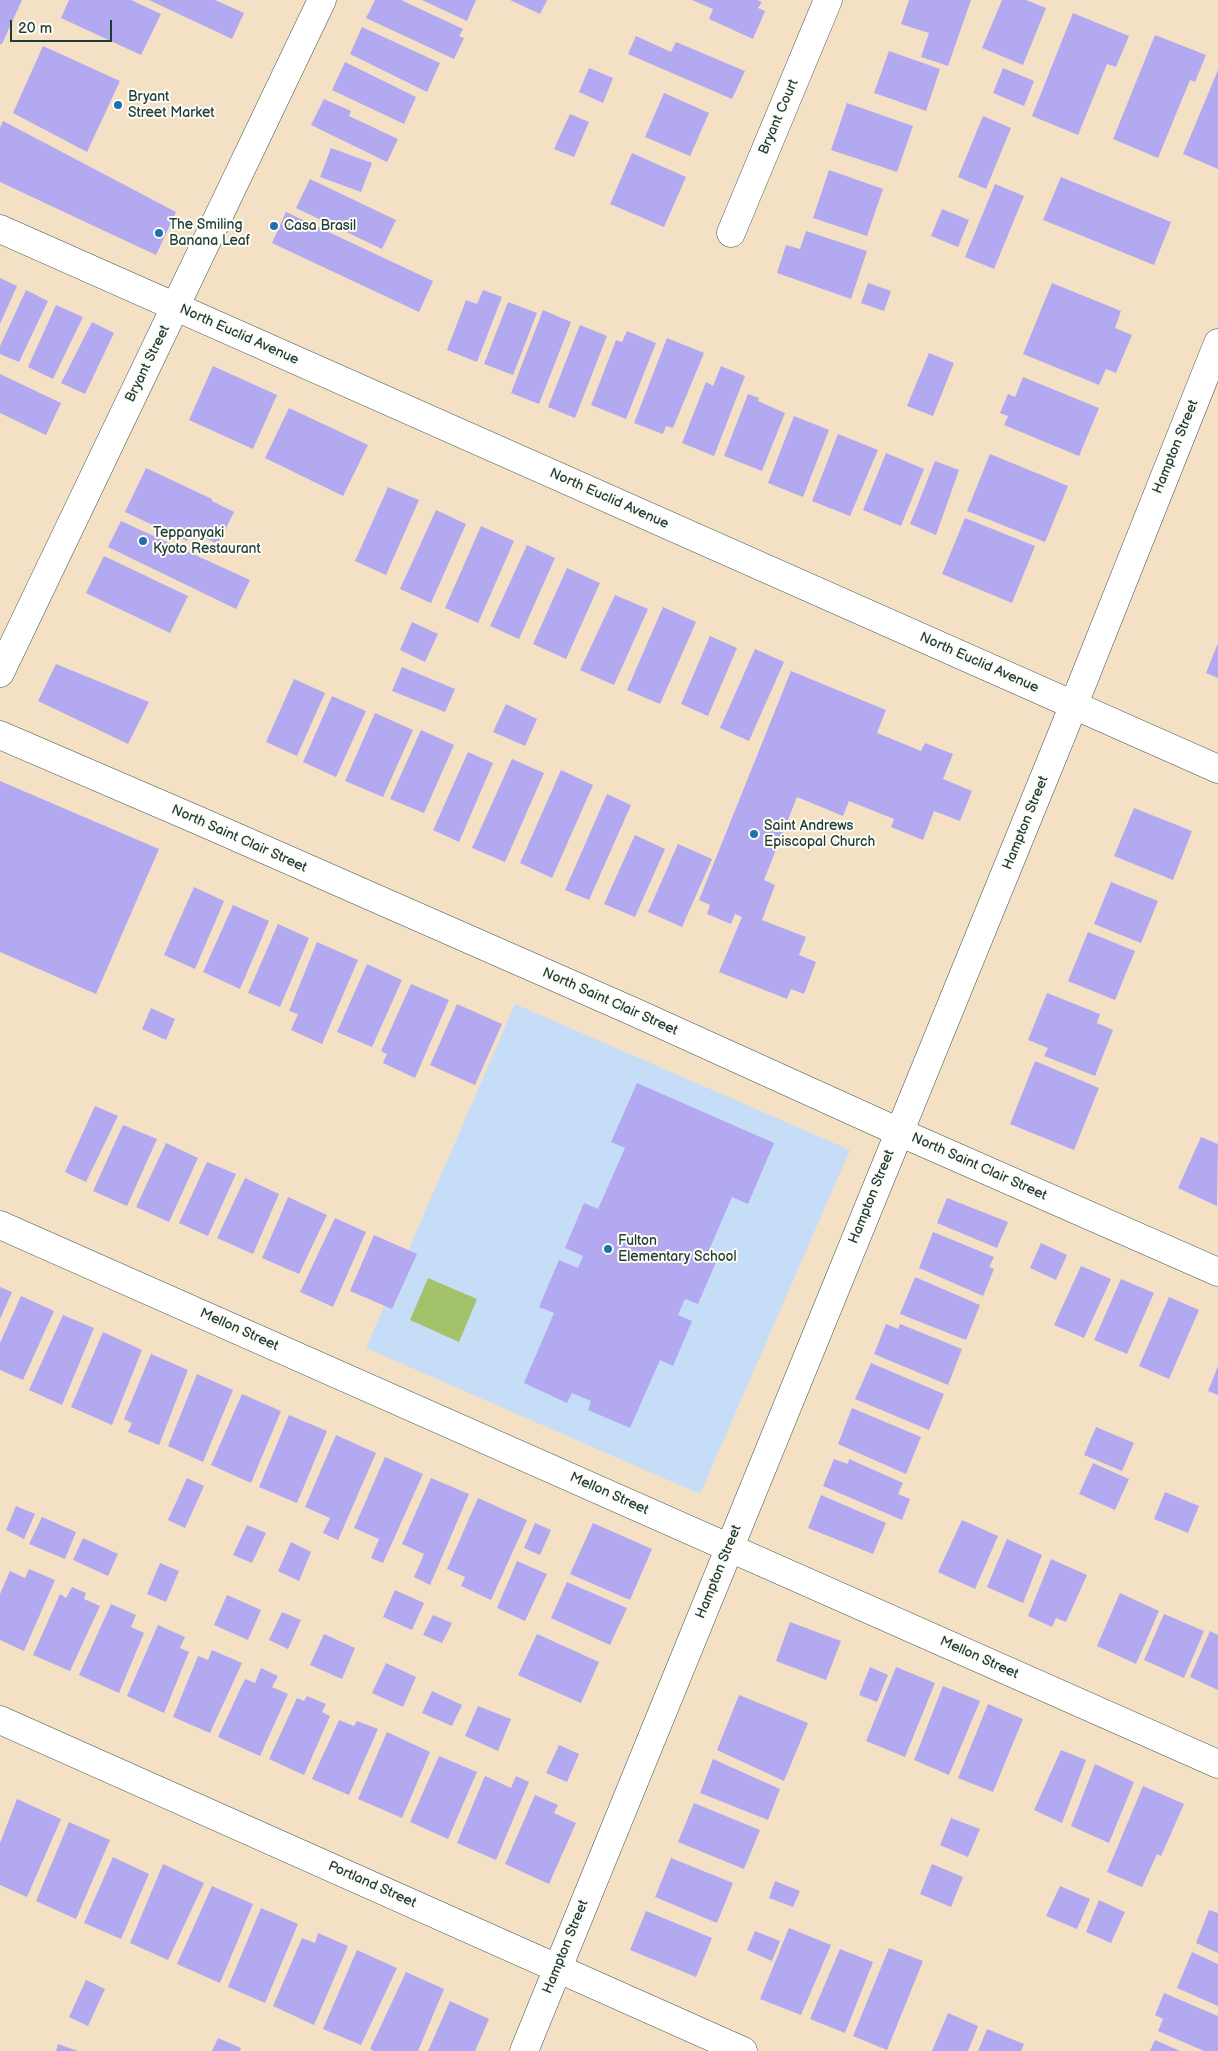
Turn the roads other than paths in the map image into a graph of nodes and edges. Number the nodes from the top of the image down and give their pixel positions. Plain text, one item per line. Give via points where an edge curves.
1 (322, 0) edge
2 (828, 0) edge
3 (0, 229) edge
4 (731, 233) dead end
5 (176, 307) junction
6 (1218, 343) edge
7 (0, 673) edge
8 (1073, 705) junction
9 (0, 736) edge
10 (1218, 769) edge
11 (899, 1132) junction
12 (0, 1225) edge
13 (1218, 1272) edge
14 (729, 1547) junction
15 (0, 1720) edge
16 (1218, 1764) edge
17 (558, 1968) junction
18 (524, 2051) edge
19 (743, 2051) edge

1 - 5 street, Bryant Street
2 - 4 street, Bryant Court
3 - 5 street, North Euclid Avenue
5 - 7 street, Bryant Street
5 - 8 street, North Euclid Avenue
6 - 8 street, Hampton Street
8 - 10 street, North Euclid Avenue
8 - 11 street, Hampton Street
9 - 11 street, North Saint Clair Street via 595,995
11 - 13 street, North Saint Clair Street
11 - 14 street, Hampton Street
12 - 14 street, Mellon Street
14 - 16 street, Mellon Street
14 - 17 street, Hampton Street
15 - 17 street, Portland Street
17 - 18 street, Hampton Street
17 - 19 street, Portland Street

